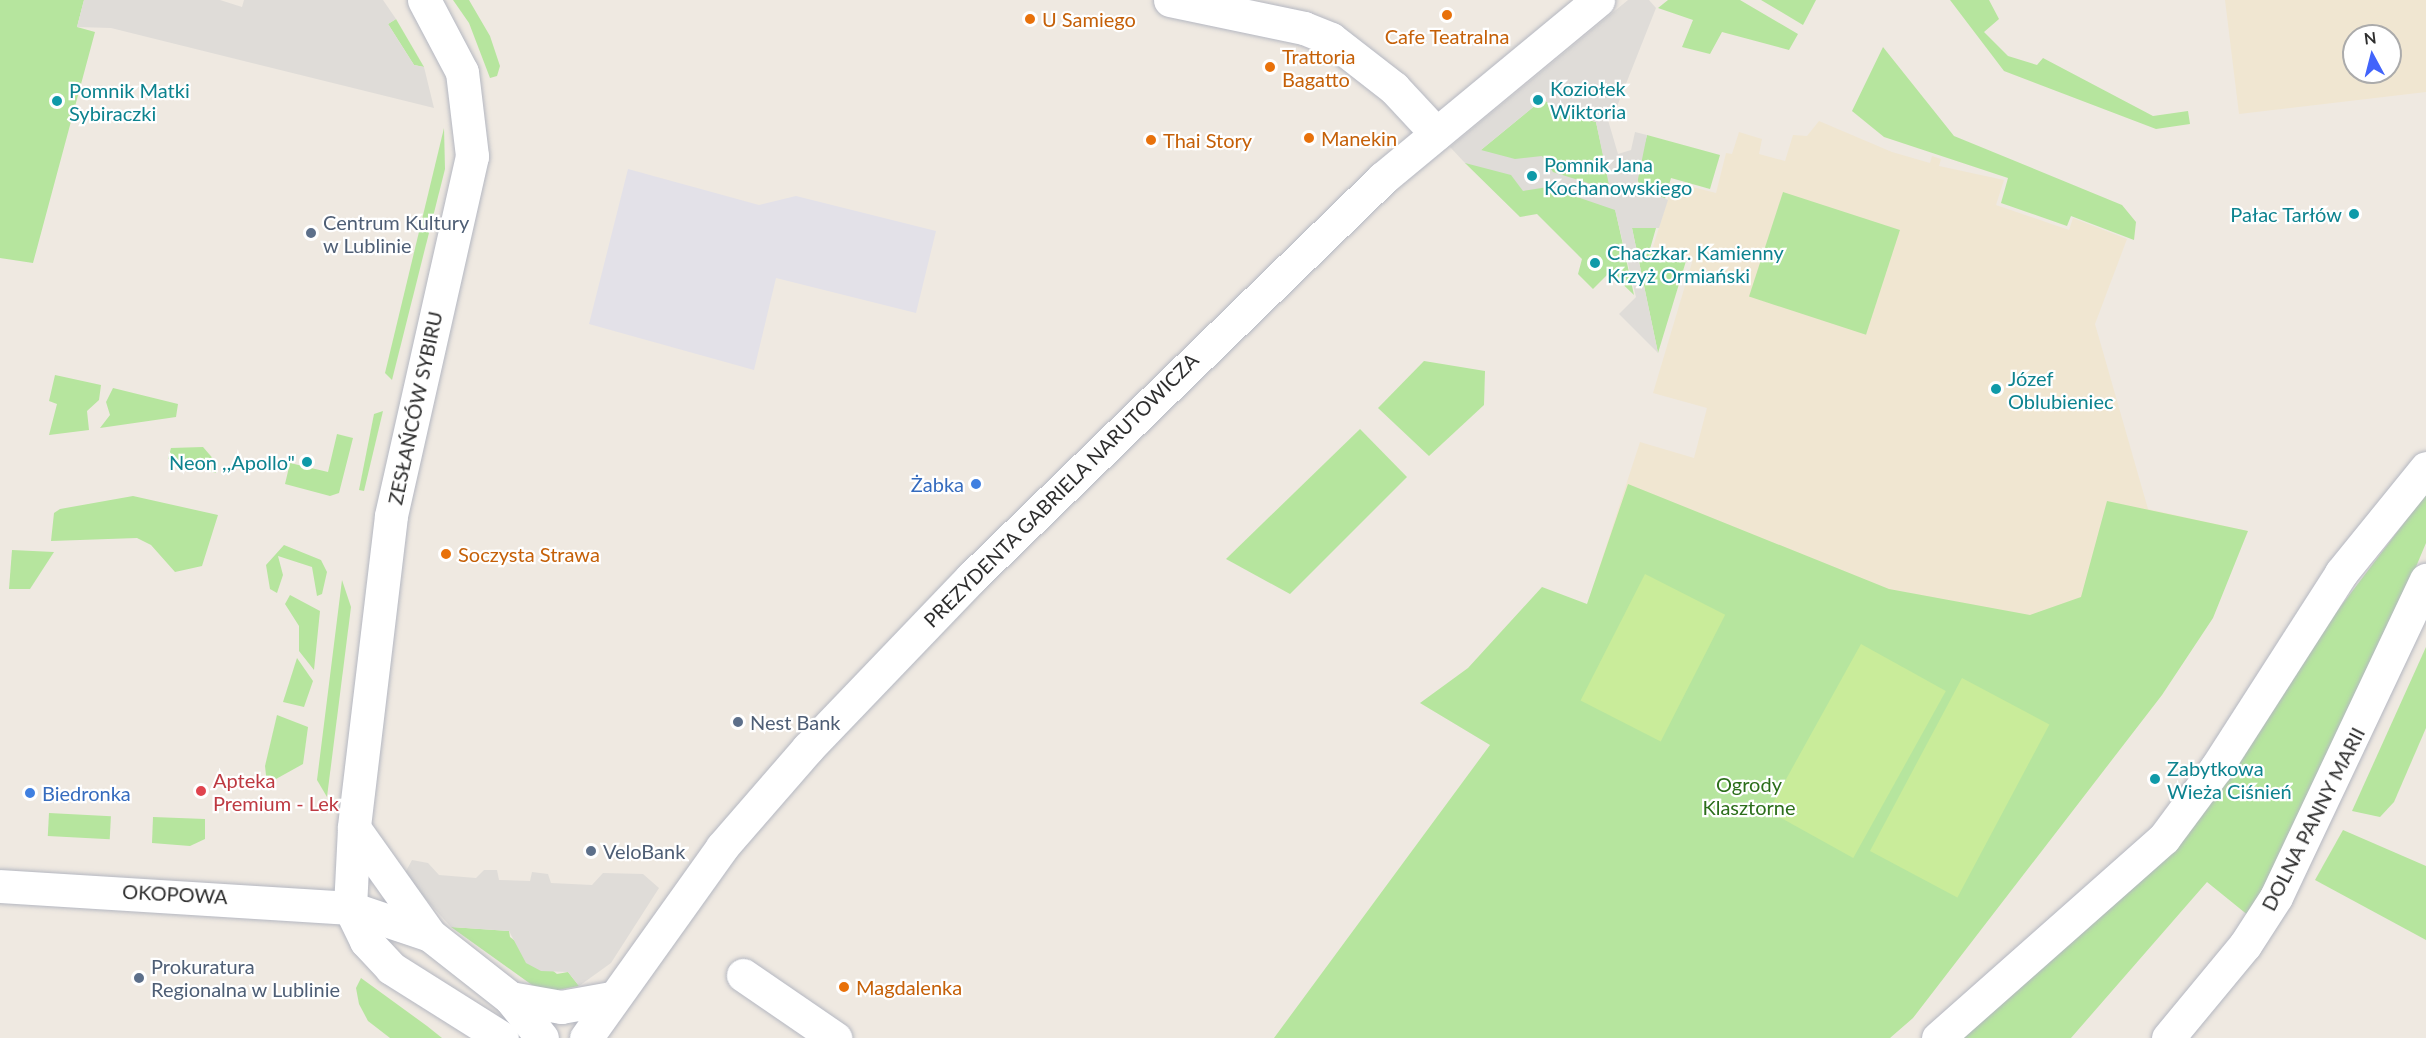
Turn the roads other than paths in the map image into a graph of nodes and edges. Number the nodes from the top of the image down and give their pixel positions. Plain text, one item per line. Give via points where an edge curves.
1 (424, 0) edge
2 (1170, 0) edge
3 (1598, 0) edge
4 (1436, 133) junction
5 (2426, 468) edge
6 (2426, 580) edge
7 (354, 828) junction
8 (0, 886) edge
9 (350, 909) junction
10 (430, 935) junction
11 (743, 975) dead end
12 (510, 998) junction
13 (611, 998) junction
14 (487, 1033) edge
15 (542, 1038) edge
16 (586, 1038) edge
17 (835, 1038) edge
18 (1938, 1038) edge
19 (2168, 1038) edge

1 - 7 street, ZESŁAŃCÓW SYBIRU via 462,72 472,156 391,516
2 - 4 street via 1297,26 1331,39 1394,88
3 - 4 street, PREZYDENTA GABRIELA NARUTOWICZA
4 - 13 street, PREZYDENTA GABRIELA NARUTOWICZA via 1116,432 876,675 722,847
5 - 18 street via 2341,573 2164,838
6 - 19 street, DOLNA PANNY MARII via 2276,897 2245,945
7 - 9 street, ZESŁAŃCÓW SYBIRU
7 - 10 street
8 - 9 street, OKOPOWA
9 - 10 street, OKOPOWA
9 - 14 street via 366,941 391,969
10 - 12 street, OKOPOWA
11 - 17 street
12 - 13 street via 561,1007
12 - 15 street, OKOPOWA
13 - 16 street, PREZYDENTA GABRIELA NARUTOWICZA

